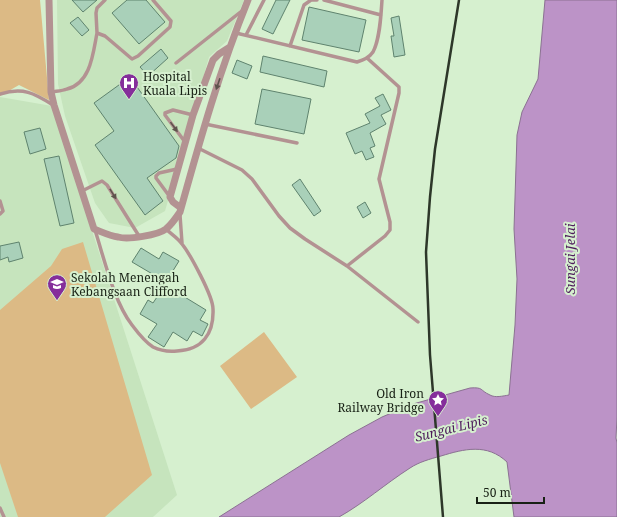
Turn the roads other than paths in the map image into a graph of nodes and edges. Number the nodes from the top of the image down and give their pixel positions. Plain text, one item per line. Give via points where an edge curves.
1 (49, 0) edge
2 (105, 0) edge
3 (153, 0) edge
4 (248, 0) edge
5 (264, 0) edge
6 (317, 0) edge
7 (324, 0) edge
8 (382, 0) edge
9 (245, 8) junction
10 (381, 15) junction
11 (96, 33) junction
12 (236, 33) junction
13 (246, 35) junction
14 (290, 46) junction
15 (230, 48) junction
16 (367, 58) junction
17 (176, 63) dead end
18 (51, 92) junction
19 (0, 94) edge
20 (54, 105) junction
21 (193, 115) junction
22 (204, 124) junction
23 (185, 142) junction
24 (297, 143) dead end
25 (197, 148) junction
26 (177, 169) junction
27 (82, 191) junction
28 (170, 197) junction
29 (0, 201) edge
30 (181, 210) junction
31 (0, 214) edge
32 (94, 228) junction
33 (166, 229) junction
34 (139, 236) junction
35 (182, 243) junction
36 (347, 266) junction
37 (418, 322) dead end
38 (0, 508) edge
39 (4, 517) edge

1 - 18 street
2 - 11 lane via 97,8
3 - 11 lane via 172,24 138,56 132,59 105,36
4 - 9 street
5 - 13 lane
6 - 14 lane via 311,0 304,6
7 - 10 lane
8 - 10 lane
9 - 12 street
9 - 17 lane
10 - 16 lane via 378,37 373,52
11 - 18 lane via 89,68 77,85
12 - 13 lane
12 - 15 street
13 - 14 lane
14 - 16 lane via 357,62
15 - 21 street via 218,54 213,60
15 -> 22 street
16 - 36 lane via 399,87 400,93 378,179 390,230
18 - 20 street
19 - 20 lane via 24,91
20 - 27 street
21 - 23 street
21 -> 23 lane via 173,110 165,113
22 - 24 lane
22 - 25 street
23 - 26 street
25 - 30 street
25 - 36 lane via 242,170 290,228
26 - 28 street
26 - 28 lane via 156,176
27 - 32 street
27 -> 34 lane via 102,181
28 - 30 street
29 - 31 lane via 3,211
30 - 33 street
30 - 35 lane
32 - 34 street via 118,238
32 - 35 lane via 125,314 146,341 166,352 189,350 200,345 212,322 211,300
33 - 34 street
33 - 35 lane
36 - 37 lane
38 - 39 lane

